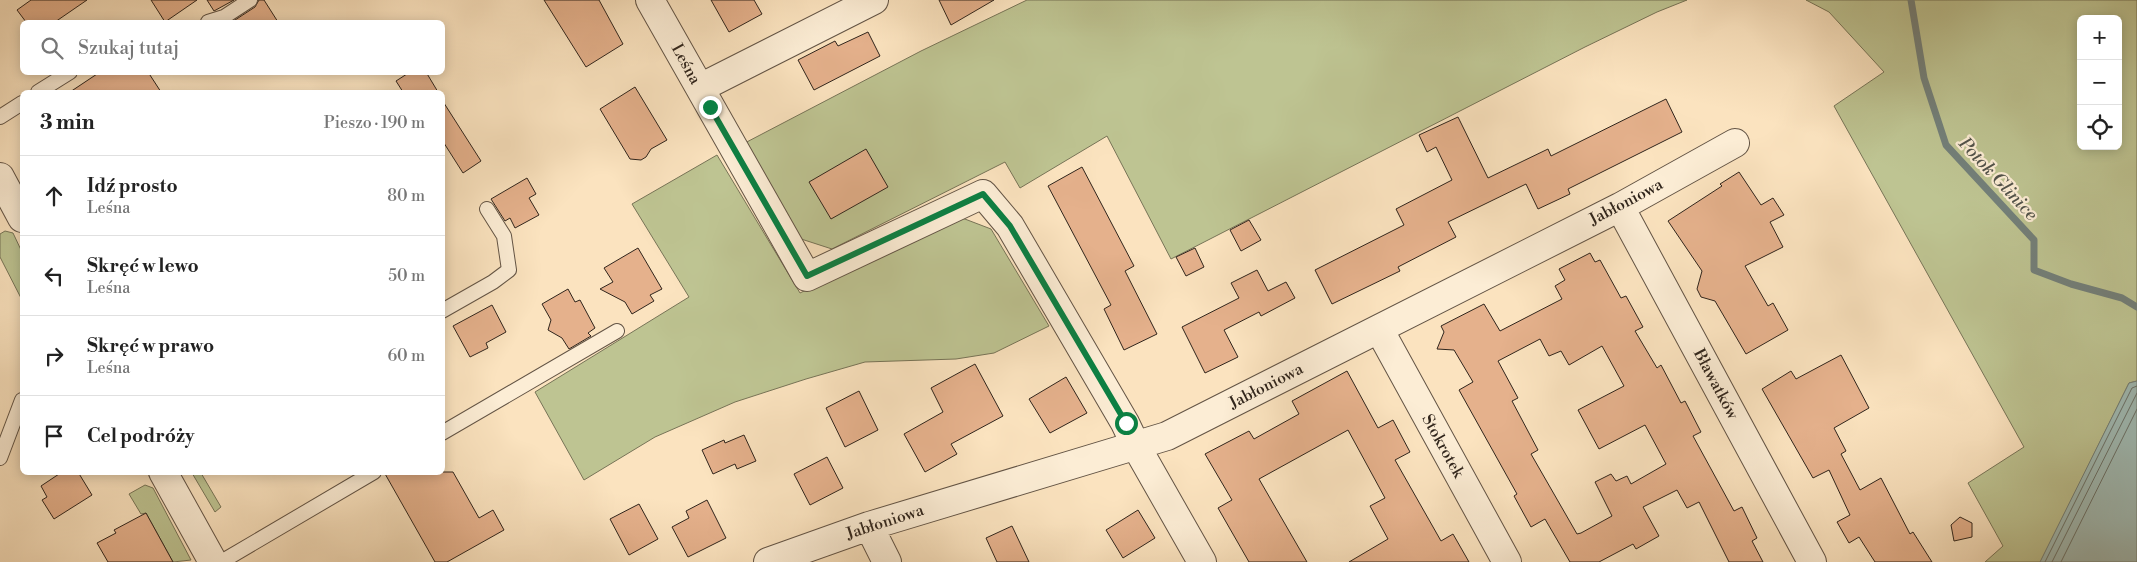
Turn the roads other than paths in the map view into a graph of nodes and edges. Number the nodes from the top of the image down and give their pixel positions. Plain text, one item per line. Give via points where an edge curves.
1 (250, 0) edge
2 (650, 0) edge
3 (874, 0) edge
4 (214, 20) edge
5 (65, 75) edge
6 (700, 88) junction
7 (41, 90) edge
8 (20, 104) edge
9 (0, 117) edge
10 (1735, 143) dead end
11 (0, 177) edge
12 (1620, 206) junction
13 (487, 209) dead end
14 (20, 214) edge
15 (445, 309) edge
16 (1379, 329) junction
17 (618, 331) dead end
18 (20, 405) edge
19 (445, 431) edge
20 (1136, 446) junction
21 (0, 458) edge
22 (165, 475) edge
23 (369, 475) edge
24 (869, 526) junction
25 (213, 562) edge
26 (221, 562) edge
27 (768, 562) edge
28 (887, 562) edge
29 (1202, 562) edge
30 (1507, 562) edge
31 (1812, 562) edge

1 - 4 lane
2 - 6 street, Leśna via 663,36
3 - 6 street
5 - 7 lane
6 - 20 street, Leśna via 807,276 983,194 1010,226 1126,423
8 - 9 lane
10 - 12 street, Jabłoniowa
11 - 14 street
12 - 16 street, Jabłoniowa
12 - 31 street, Bławatków
13 - 15 lane via 504,236 509,270
16 - 20 street, Jabłoniowa via 1167,436
16 - 30 street, Stokrotek
17 - 19 lane
18 - 21 lane
20 - 24 street, Jabłoniowa
20 - 29 street
22 - 25 street
23 - 26 lane
24 - 27 street, Jabłoniowa
24 - 28 street

